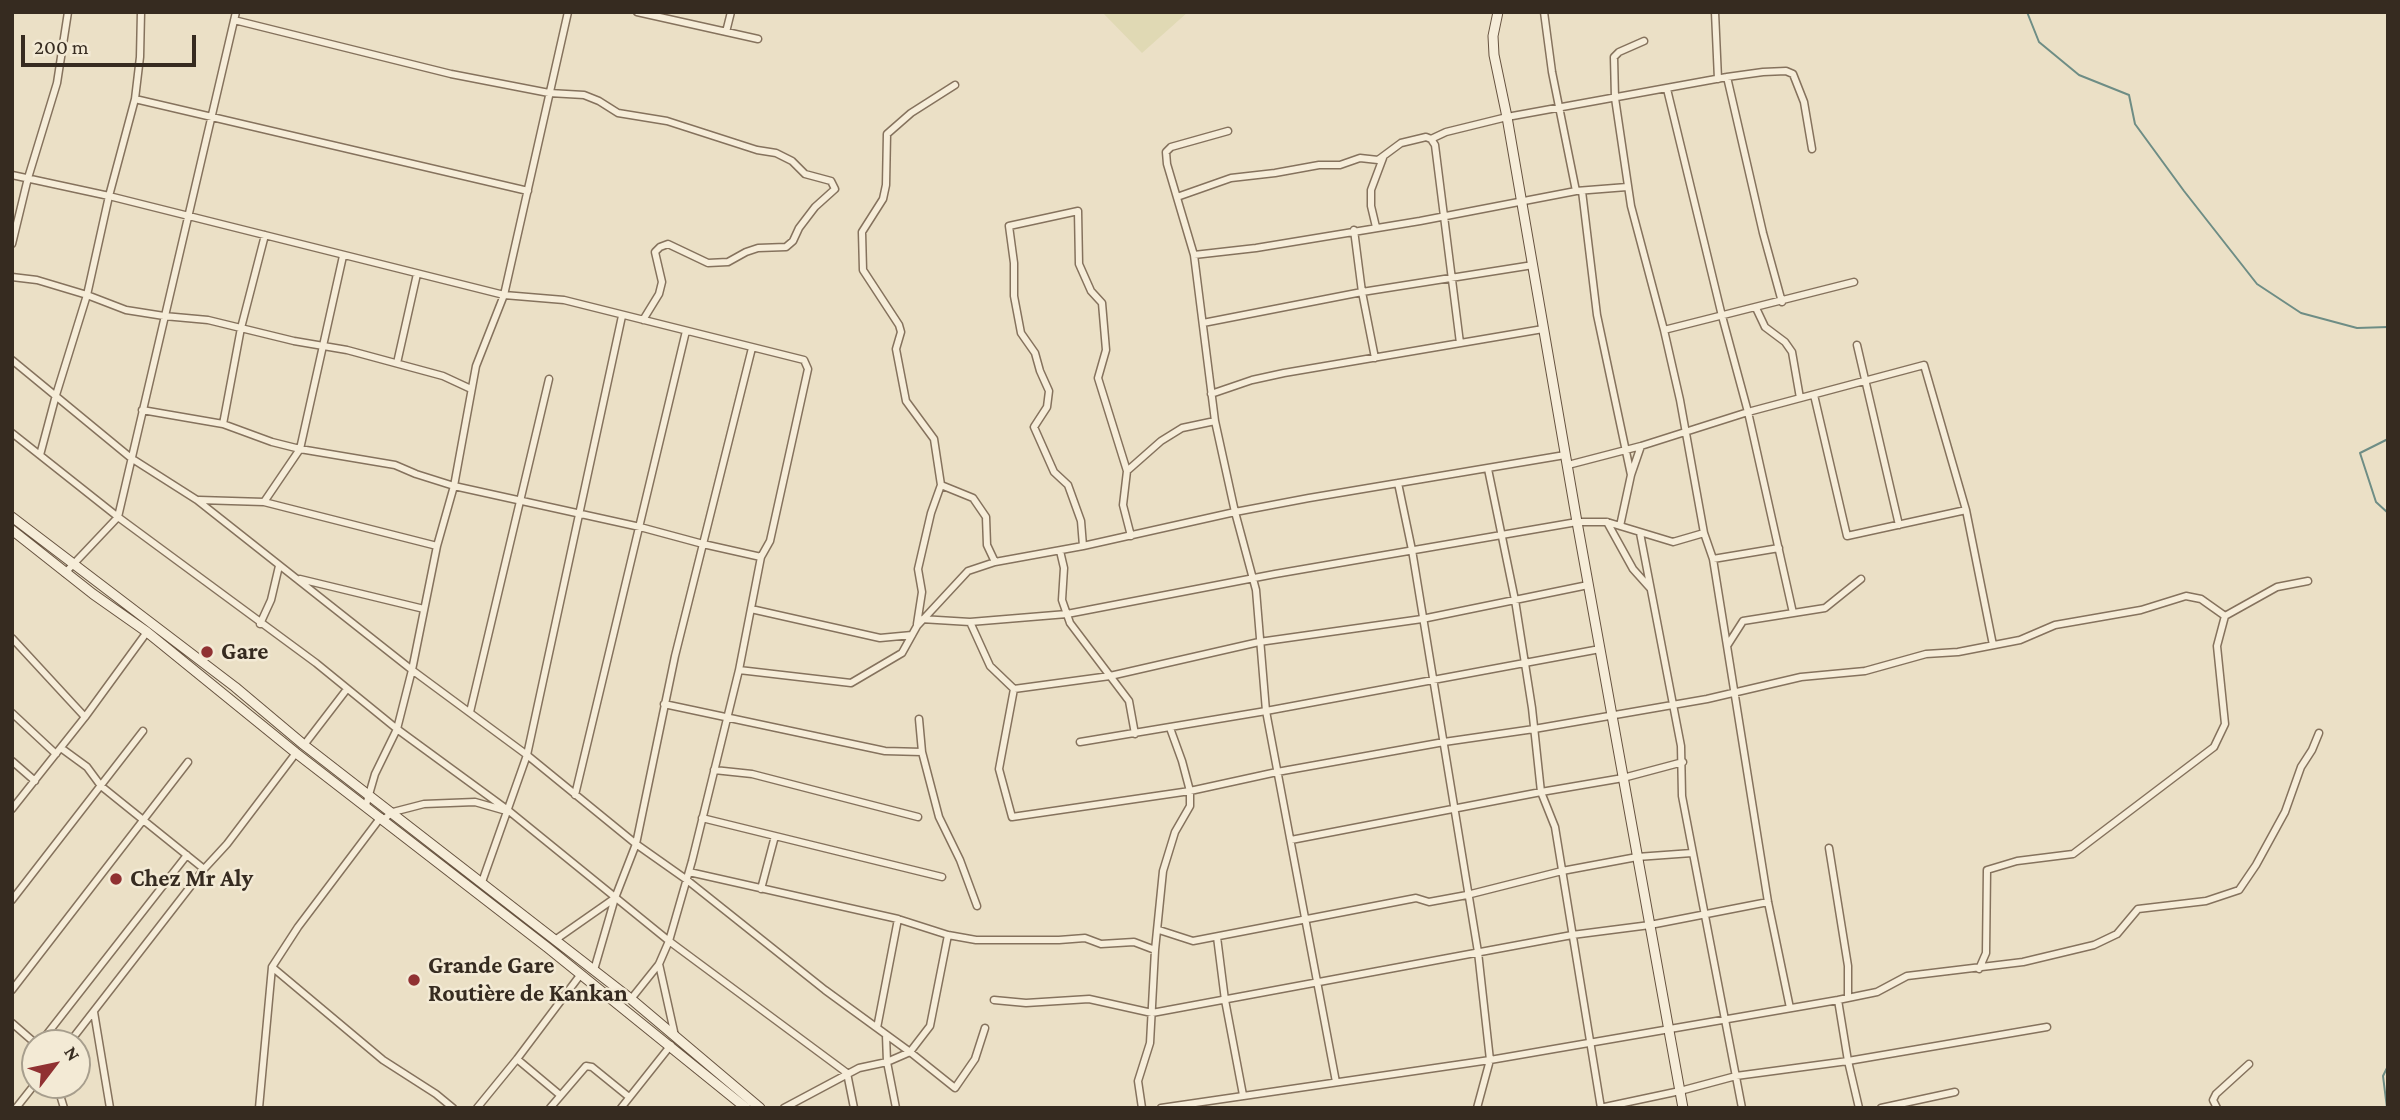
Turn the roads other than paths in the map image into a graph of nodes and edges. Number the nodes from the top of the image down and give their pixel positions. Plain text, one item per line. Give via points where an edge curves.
1 (68, 12) edge
2 (141, 12) edge
3 (568, 12) edge
4 (637, 12) edge
5 (731, 12) edge
6 (1544, 12) edge
7 (1715, 12) edge
8 (652, 14) edge
9 (1494, 15) edge
10 (235, 16) edge
11 (726, 32) junction
12 (758, 39) dead end
13 (1644, 41) dead end
14 (1727, 77) junction
15 (1718, 79) junction
16 (955, 85) dead end
17 (1667, 89) junction
18 (549, 93) junction
19 (1615, 98) junction
20 (135, 99) junction
21 (1559, 107) junction
22 (211, 116) junction
23 (1507, 117) junction
24 (1228, 131) dead end
25 (1431, 139) junction
26 (1812, 149) dead end
27 (1383, 158) junction
28 (12, 174) edge
29 (28, 178) junction
30 (1627, 187) junction
31 (528, 191) junction
32 (1579, 191) junction
33 (108, 196) junction
34 (1177, 197) junction
35 (1522, 202) junction
36 (187, 215) junction
37 (1444, 216) junction
38 (1376, 227) junction
39 (1354, 230) junction
40 (265, 235) junction
41 (12, 244) edge
42 (1194, 255) junction
43 (343, 256) junction
44 (1533, 265) junction
45 (417, 274) junction
46 (12, 277) edge
47 (1451, 277) junction
48 (1854, 282) dead end
49 (1362, 292) junction
50 (87, 295) junction
51 (504, 295) junction
52 (1782, 302) junction
53 (1756, 309) junction
54 (164, 316) junction
55 (622, 316) junction
56 (1722, 316) junction
57 (643, 320) junction
58 (1203, 323) junction
59 (241, 328) junction
60 (1543, 329) junction
61 (1664, 330) junction
62 (686, 331) junction
63 (1460, 343) junction
64 (1857, 345) dead end
65 (323, 346) junction
66 (752, 348) junction
67 (1375, 358) junction
68 (12, 360) edge
69 (397, 363) junction
70 (549, 379) dead end
71 (1866, 381) junction
72 (471, 389) junction
73 (1211, 394) junction
74 (1814, 394) junction
75 (56, 395) junction
76 (1800, 398) junction
77 (142, 410) junction
78 (1748, 412) junction
79 (1215, 421) junction
80 (223, 424) junction
81 (1685, 430) junction
82 (12, 433) edge
83 (1640, 446) junction
84 (300, 449) junction
85 (1626, 450) junction
86 (40, 455) junction
87 (1565, 455) junction
88 (131, 458) junction
89 (1568, 465) junction
90 (1488, 469) junction
91 (1127, 471) junction
92 (1631, 475) junction
93 (1398, 483) junction
94 (941, 485) junction
95 (454, 486) junction
96 (197, 500) junction
97 (519, 500) junction
98 (264, 502) junction
99 (1966, 510) junction
100 (1235, 512) junction
101 (579, 513) junction
102 (12, 517) edge
103 (118, 517) junction
104 (1577, 522) junction
105 (1607, 522) junction
106 (1899, 524) junction
107 (1620, 526) junction
108 (640, 527) junction
109 (12, 530) edge
110 (1640, 533) junction
111 (1704, 533) junction
112 (1501, 534) junction
113 (1131, 536) junction
114 (703, 544) junction
115 (437, 546) junction
116 (1083, 547) junction
117 (1779, 548) junction
118 (1412, 550) junction
119 (1060, 551) junction
120 (761, 557) junction
121 (1713, 559) junction
122 (996, 562) junction
123 (73, 564) junction
124 (279, 566) junction
125 (65, 573) junction
126 (297, 578) junction
127 (1253, 579) junction
128 (1861, 579) dead end
129 (2308, 582) dead end
130 (1588, 585) junction
131 (1651, 589) junction
132 (1515, 600) junction
133 (424, 609) junction
134 (751, 609) junction
135 (1793, 613) junction
136 (1067, 614) junction
137 (2225, 616) junction
138 (1422, 619) junction
139 (919, 622) junction
140 (970, 622) junction
141 (260, 624) junction
142 (150, 628) junction
143 (912, 635) junction
144 (12, 638) edge
145 (1259, 642) junction
146 (1993, 645) junction
147 (1727, 646) junction
148 (1600, 649) junction
149 (1524, 663) junction
150 (412, 670) junction
151 (739, 670) junction
152 (1110, 676) junction
153 (1433, 680) junction
154 (347, 689) junction
155 (1014, 690) junction
156 (1734, 692) junction
157 (664, 704) junction
158 (1673, 704) junction
159 (1266, 711) junction
160 (470, 712) junction
161 (12, 713) edge
162 (1612, 715) junction
163 (85, 717) junction
164 (728, 717) junction
165 (919, 719) dead end
166 (1170, 728) junction
167 (397, 729) junction
168 (1534, 729) junction
169 (144, 731) dead end
170 (2319, 733) dead end
171 (1135, 734) junction
172 (1080, 742) dead end
173 (1444, 742) junction
174 (304, 745) junction
175 (59, 751) junction
176 (296, 752) junction
177 (922, 752) junction
178 (527, 755) junction
179 (12, 761) edge
180 (188, 762) dead end
181 (1683, 762) junction
182 (714, 770) junction
183 (1277, 772) junction
184 (1623, 778) junction
185 (35, 781) junction
186 (101, 786) junction
187 (1190, 791) junction
188 (1541, 792) junction
189 (370, 794) junction
190 (575, 795) junction
191 (366, 806) junction
192 (1455, 808) junction
193 (12, 809) edge
194 (509, 811) junction
195 (393, 812) junction
196 (918, 817) dead end
197 (382, 818) junction
198 (702, 818) junction
199 (144, 820) junction
200 (775, 836) junction
201 (1291, 841) junction
202 (636, 844) junction
203 (1829, 848) dead end
204 (1692, 853) junction
205 (187, 855) junction
206 (1637, 857) junction
207 (204, 869) junction
208 (1562, 871) junction
209 (688, 876) junction
210 (942, 877) dead end
211 (482, 882) junction
212 (761, 889) junction
213 (1467, 895) junction
214 (615, 898) junction
215 (12, 900) edge
216 (1768, 902) junction
217 (977, 906) dead end
218 (1704, 915) junction
219 (898, 919) junction
220 (1304, 921) junction
221 (1650, 925) junction
222 (1159, 930) junction
223 (948, 935) junction
224 (1572, 935) junction
225 (1217, 937) junction
226 (555, 940) junction
227 (669, 941) junction
228 (1155, 950) junction
229 (1478, 952) junction
230 (659, 964) junction
231 (272, 967) junction
232 (1979, 969) junction
233 (594, 970) junction
234 (581, 974) junction
235 (1318, 982) junction
236 (12, 990) edge
237 (1848, 998) junction
238 (631, 999) junction
239 (994, 1000) dead end
240 (1225, 1000) junction
241 (1838, 1000) junction
242 (1790, 1008) junction
243 (94, 1012) junction
244 (1152, 1013) junction
245 (1724, 1018) junction
246 (2047, 1027) dead end
247 (877, 1028) junction
248 (985, 1028) dead end
249 (1668, 1028) junction
250 (51, 1029) edge
251 (80, 1029) edge
252 (886, 1035) junction
253 (673, 1040) junction
254 (1590, 1043) junction
255 (910, 1052) junction
256 (517, 1059) junction
257 (1490, 1060) junction
258 (1848, 1061) junction
259 (887, 1062) junction
260 (2249, 1064) dead end
261 (847, 1073) junction
262 (1736, 1076) junction
263 (1336, 1082) junction
264 (1680, 1091) junction
265 (1955, 1092) dead end
266 (560, 1095) junction
267 (1243, 1095) junction
268 (629, 1097) junction
269 (110, 1108) edge
270 (259, 1108) edge
271 (453, 1108) edge
272 (477, 1108) edge
273 (550, 1108) edge
274 (621, 1108) edge
275 (746, 1108) edge
276 (760, 1108) edge
277 (784, 1108) edge
278 (854, 1108) edge
279 (896, 1108) edge
280 (1142, 1108) edge
281 (1161, 1108) edge
282 (1478, 1108) edge
283 (1600, 1108) edge
284 (1683, 1108) edge
285 (1742, 1108) edge
286 (1859, 1108) edge
287 (1881, 1108) edge
288 (2217, 1108) edge

1 - 29 street via 57,83
2 - 20 street
3 - 18 street
4 - 8 street
5 - 11 street
6 - 21 street
7 - 15 street
8 - 11 street
9 - 23 main road via 1494,55
10 - 18 street via 451,74
10 - 22 street
11 - 12 street
13 - 19 street via 1614,57
14 - 15 street
14 - 26 street via 1793,74 1804,102
14 - 52 street
15 - 17 street
16 - 94 street via 887,134 883,199 862,232 863,270 899,325 896,349 906,401 934,439
17 - 19 street
17 - 56 street
18 - 31 street
18 - 57 street via 584,95 618,113 667,121 776,153 805,174 831,181 835,189 815,207 786,247 758,248 728,262 708,263 668,244 660,247 655,252 662,282
19 - 21 street
19 - 30 street
20 - 22 street
20 - 33 street
21 - 23 street
21 - 32 street
22 - 31 street
22 - 36 street
23 - 25 street
23 - 35 main road
24 - 34 street via 1166,152
25 - 27 street via 1401,144
25 - 37 street
27 - 34 street via 1231,178
27 - 38 street via 1371,190
28 - 29 street
29 - 33 street
29 - 41 street
30 - 32 street
30 - 61 street
31 - 51 street
32 - 35 street
32 - 85 street
33 - 36 street
33 - 50 street
34 - 42 street
35 - 37 street
35 - 44 main road
36 - 40 street
36 - 54 street
37 - 38 street
37 - 47 street
38 - 39 street
39 - 42 street
39 - 49 street
40 - 43 street
40 - 59 street
42 - 58 street
43 - 45 street
43 - 65 street
44 - 47 street
44 - 60 main road
45 - 51 street
45 - 69 street
46 - 50 street
47 - 49 street
47 - 63 street
48 - 52 street
49 - 58 street
49 - 67 street
50 - 54 street via 126,310
50 - 75 street
51 - 55 street via 564,300
51 - 72 street
52 - 53 street
53 - 56 street
53 - 76 street via 1765,327 1792,352
54 - 59 street
54 - 77 street
55 - 57 street
55 - 101 street
56 - 61 street
56 - 78 street
57 - 62 street
58 - 73 street
59 - 65 street
59 - 80 street
60 - 63 street
60 - 87 main road
61 - 81 street
62 - 66 street
62 - 108 street
63 - 67 street
64 - 71 street
65 - 69 street
65 - 84 street
66 - 114 street
66 - 120 street via 804,360 808,369 770,541
67 - 73 street via 1252,380
68 - 75 street
69 - 72 street
70 - 97 street
71 - 74 street
71 - 99 street via 1924,365
71 - 106 street
72 - 95 street
73 - 79 street
74 - 76 street
74 - 106 street via 1847,536
75 - 86 street
75 - 88 street
76 - 78 street
77 - 80 street
77 - 88 street
78 - 81 street
78 - 117 street
79 - 91 street via 1182,428
79 - 100 street
80 - 84 street
81 - 83 street
81 - 111 street
82 - 86 street
83 - 85 street
83 - 92 street
84 - 95 street via 395,465
84 - 98 street
85 - 89 street
85 - 92 street
86 - 103 street
87 - 89 main road
87 - 90 street
88 - 96 street
88 - 103 street
89 - 104 main road
90 - 93 street
90 - 112 street
91 - 113 street via 1123,505
91 - 116 street via 1098,378 1106,350 1102,303 1079,264 1078,211 1009,226 1021,333 1035,353 1049,391 1047,407 1034,427 1054,472 1068,485 1081,521
92 - 107 street
93 - 100 street
93 - 118 street
94 - 122 street via 973,498 986,517 987,545
94 - 139 street via 918,569 922,592
95 - 97 street
95 - 115 street
96 - 98 street
96 - 124 street
97 - 101 street
97 - 160 street
98 - 115 street
99 - 106 street
99 - 146 street
100 - 113 street
100 - 127 street
101 - 108 street
101 - 178 street
102 - 123 main road
103 - 123 street
103 - 141 street
104 - 105 street
104 - 112 street
104 - 130 main road
105 - 107 street
105 - 131 street via 1633,569
107 - 110 street
108 - 114 street
108 - 190 street
109 - 125 main road
110 - 111 street via 1673,542
110 - 131 street
111 - 121 street
112 - 118 street
112 - 132 street
113 - 116 street
114 - 120 street
114 - 157 street
115 - 133 street
116 - 119 street
117 - 121 street
117 - 135 street
118 - 127 street
118 - 138 street
119 - 122 street
119 - 136 street
120 - 134 street
121 - 147 street
122 - 139 street via 968,571
123 - 125 street
123 - 142 main road
124 - 126 street
124 - 141 street
125 - 142 main road
126 - 133 street
126 - 150 street
127 - 136 street
127 - 145 street
128 - 135 street via 1825,608
129 - 137 street via 2277,587
130 - 132 street
130 - 148 main road
131 - 158 street
132 - 138 street
132 - 149 street
133 - 150 street
134 - 143 street via 880,638
134 - 151 street
135 - 147 street via 1743,621
136 - 140 street
136 - 152 street
137 - 146 street via 2201,598 2186,596 2141,610 2056,625
137 - 232 street via 2217,646 2225,724 2214,747 2073,854 1987,870 1986,953
138 - 145 street
138 - 153 street
139 - 140 street
139 - 143 street
140 - 155 street via 990,666
141 - 154 street
142 - 163 street
142 - 174 main road via 234,687
142 - 176 main road
143 - 151 street via 902,653 851,683
144 - 163 street
145 - 152 street
145 - 159 street
146 - 156 street
147 - 156 street
148 - 149 street
148 - 162 main road
149 - 153 street
149 - 168 street
150 - 160 street
150 - 167 street
151 - 164 street
152 - 155 street
152 - 171 street via 1129,701
153 - 159 street
153 - 173 street
154 - 167 street
154 - 174 street
155 - 187 street via 999,769 1012,817
156 - 158 street
156 - 216 street
157 - 164 street
157 - 202 street
158 - 162 street
158 - 181 street
159 - 166 street
159 - 183 street
160 - 178 street
161 - 175 street
162 - 168 street
162 - 184 main road
163 - 175 street
164 - 177 street via 885,751
164 - 182 street
165 - 177 street
166 - 171 street
166 - 187 street
167 - 189 street
167 - 194 street
168 - 173 street
168 - 188 street
169 - 186 street
170 - 232 street via 2285,812 2239,890 2206,901 2138,909 2118,934 2094,946
171 - 172 street
173 - 183 street
173 - 192 street
174 - 189 main road
175 - 185 street
175 - 186 street via 87,767
176 - 191 main road
176 - 207 street
177 - 217 street via 939,817
178 - 190 street
178 - 194 street
179 - 185 street
180 - 199 street
181 - 184 street
181 - 204 street via 1682,796
182 - 196 street via 752,774
182 - 198 street
183 - 187 street
183 - 201 street
184 - 188 street
184 - 206 main road
185 - 193 street
186 - 199 street
186 - 215 street
187 - 222 street via 1190,806 1175,832 1163,871
188 - 192 street
188 - 208 street via 1555,827
189 - 191 street
189 - 195 main road
190 - 202 street
191 - 197 main road
192 - 201 street
192 - 213 street
194 - 195 street via 475,803 424,804
194 - 211 street
194 - 214 street
195 - 197 street
195 - 211 main road
197 - 231 street
197 - 234 main road
198 - 200 street
198 - 209 street
199 - 205 street
199 - 236 street
200 - 210 street
200 - 212 street
201 - 220 street
202 - 209 street
202 - 214 street
203 - 237 street via 1848,966
204 - 206 street
204 - 218 street
205 - 207 street
205 - 250 street
206 - 208 street
206 - 221 main road
207 - 243 street
208 - 213 street
208 - 224 street
209 - 212 street
209 - 227 street
209 - 247 street
211 - 226 main road
212 - 219 street
213 - 220 street via 1429,902 1416,898
213 - 229 street
214 - 226 street
214 - 227 street
214 - 233 street
216 - 218 street
216 - 242 street
218 - 221 street
218 - 245 street
219 - 223 street
219 - 247 street
220 - 225 street
220 - 235 street
221 - 224 street
221 - 249 main road
222 - 225 street via 1193,941
222 - 228 street
223 - 228 street via 979,939 1085,937 1101,944 1134,942
223 - 255 street via 930,1026
224 - 229 street
224 - 254 street
225 - 240 street
226 - 233 main road
227 - 230 street
227 - 261 street
228 - 244 street
229 - 235 street
229 - 257 street
230 - 238 street
230 - 253 street
231 - 270 street
231 - 271 street via 383,1060
232 - 237 street via 1907,976 1877,992
233 - 238 main road
234 - 253 main road
234 - 256 street
235 - 240 street
235 - 263 street
237 - 241 street
238 - 253 main road
239 - 244 street via 1089,999
240 - 244 street
240 - 267 street
241 - 242 street
241 - 258 street
242 - 245 street
243 - 251 street
243 - 269 street
244 - 280 street via 1150,1043 1138,1081
245 - 249 street
245 - 262 street
246 - 258 street
247 - 252 street
248 - 255 street via 975,1059 955,1088
249 - 254 street
249 - 264 main road
252 - 255 street
252 - 259 street
253 - 268 street
253 - 275 main road
253 - 276 main road
254 - 257 street
254 - 283 street
255 - 259 street
256 - 266 street
256 - 272 street
257 - 263 street
257 - 282 street
258 - 262 street
258 - 286 street
259 - 261 street
259 - 279 street
260 - 288 street via 2216,1094
261 - 277 street
261 - 278 street
262 - 264 street
262 - 285 street
263 - 267 street
264 - 283 street
264 - 284 main road
265 - 287 street
266 - 268 street via 586,1066
266 - 273 street
267 - 281 street
268 - 274 street

